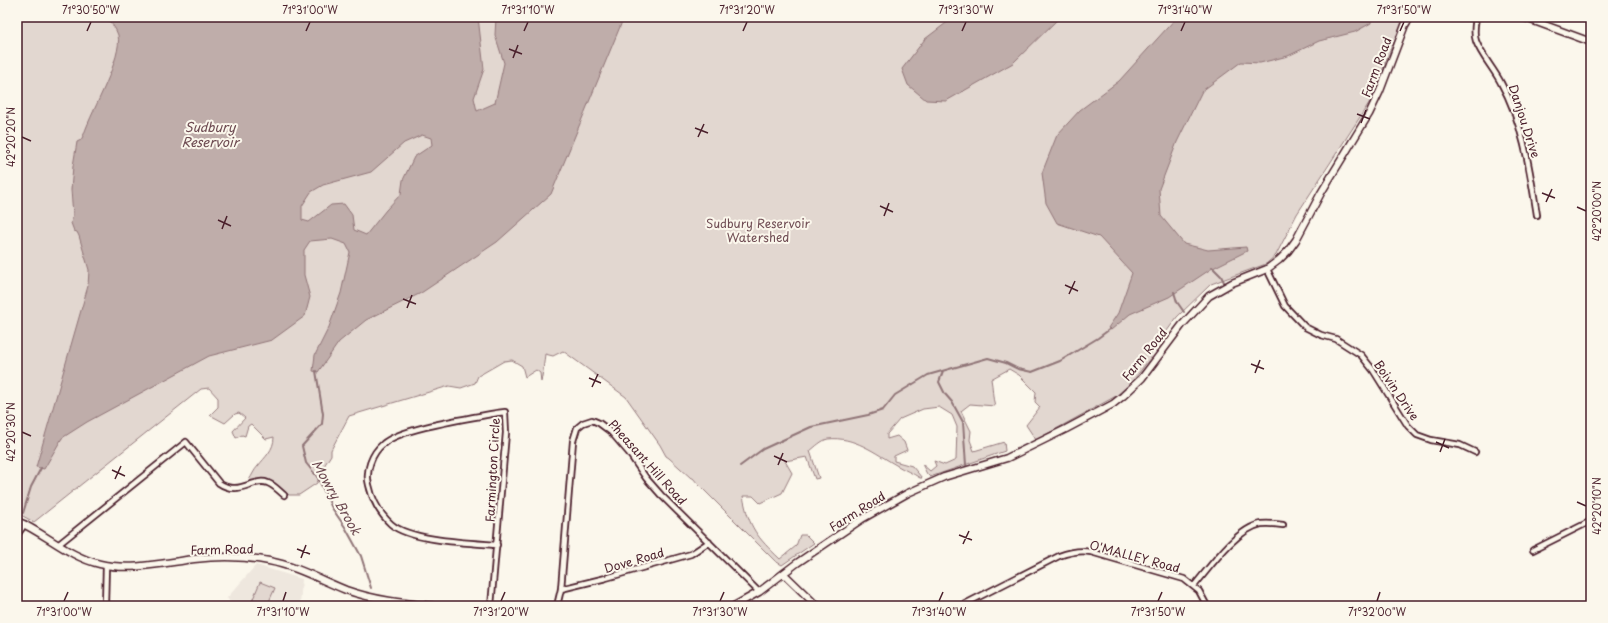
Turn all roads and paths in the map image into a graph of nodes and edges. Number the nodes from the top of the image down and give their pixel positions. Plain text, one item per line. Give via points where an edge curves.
1 (1410, 17) edge
2 (1476, 17) edge
3 (1523, 17) edge
4 (1591, 42) edge
5 (1537, 215) dead end
6 (1266, 269) junction
7 (1475, 452) dead end
8 (284, 495) dead end
9 (17, 521) edge
10 (1591, 521) edge
11 (25, 524) junction
12 (1283, 525) dead end
13 (17, 535) edge
14 (709, 542) junction
15 (59, 544) junction
16 (497, 545) junction
17 (1533, 550) dead end
18 (106, 565) junction
19 (784, 574) junction
20 (1194, 586) junction
21 (561, 589) junction
22 (759, 592) junction
23 (105, 606) edge
24 (432, 606) edge
25 (491, 606) edge
26 (557, 606) edge
27 (734, 606) edge
28 (818, 606) edge
29 (962, 606) edge
30 (1207, 606) edge

1 - 6 street, Farm Road via 1404,25 1377,97 1362,126 1296,240 1279,260
2 - 5 street, Danjou Drive via 1476,41 1502,84 1526,150
3 - 4 street
6 - 7 street, Boivin Drive via 1285,306 1305,327 1336,339 1361,355 1408,426 1417,435 1460,445
6 - 19 street, Farm Road via 1232,283 1210,296 1182,325 1142,378 1112,404 1007,458 944,477 908,493 862,519
8 - 15 street via 268,483 262,482 234,488 225,487 186,442
9 - 11 street, Farm Road
10 - 17 street
11 - 13 street
11 - 15 street, Farm Road
12 - 20 street via 1262,524 1244,532
14 - 21 street, Dove Road via 691,554
14 - 21 street, Pheasant Hill Road via 646,478 611,432 592,420 577,428 573,441
14 - 22 street, Pheasant Hill Road
15 - 18 street, Farm Road via 88,561
16 - 16 street, Farmington Circle via 421,536 404,532 392,525 380,512 367,480 369,466 383,444 397,435 505,412 506,433
16 - 25 street, Farmington Circle
18 - 23 street
18 - 24 street, Farm Road via 140,566 219,557 258,559 284,565 358,594
19 - 22 street, Farm Road
19 - 28 street
20 - 29 street, O'MALLEY Road via 1184,579 1171,575 1091,552 1077,551 1059,556
20 - 30 street, O'MALLEY Road via 1203,596
21 - 26 street, Pheasant Hill Road
22 - 27 street, Farm Road

